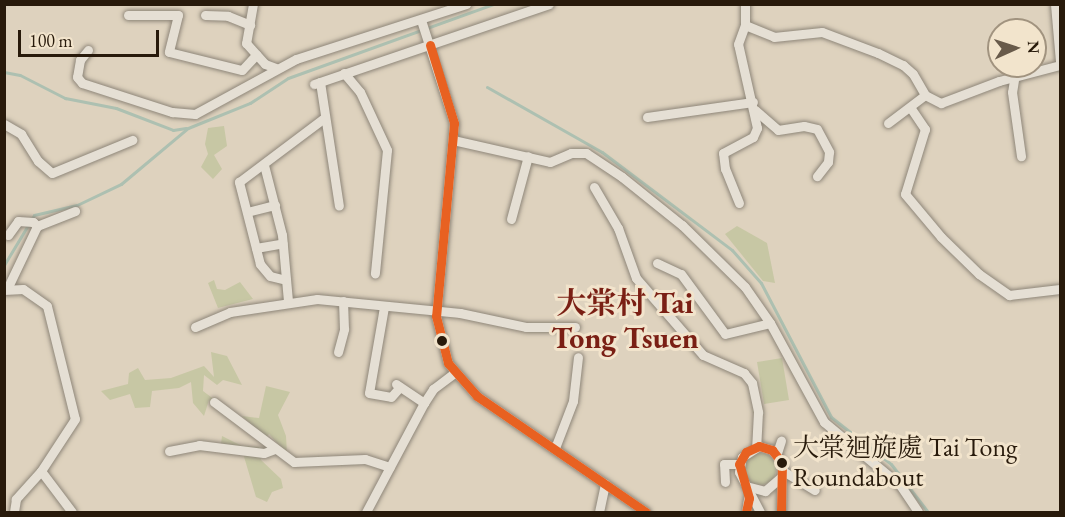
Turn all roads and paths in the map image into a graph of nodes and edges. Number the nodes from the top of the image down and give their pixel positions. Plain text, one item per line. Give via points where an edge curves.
1 (253, 4) edge
2 (549, 4) edge
3 (746, 4) edge
4 (1055, 4) edge
5 (464, 5) edge
6 (128, 15) dead end
7 (205, 15) dead end
8 (421, 20) junction
9 (250, 25) junction
10 (745, 25) junction
11 (430, 45) junction
12 (88, 50) dead end
13 (256, 55) junction
14 (1060, 63) edge
15 (276, 68) junction
16 (344, 73) junction
17 (1014, 80) junction
18 (925, 96) junction
19 (754, 106) junction
20 (910, 107) junction
21 (647, 117) dead end
22 (323, 119) junction
23 (888, 123) dead end
24 (4, 124) edge
25 (132, 140) dead end
26 (453, 140) junction
27 (528, 156) junction
28 (1021, 156) dead end
29 (264, 165) junction
30 (818, 176) dead end
31 (594, 187) dead end
32 (739, 203) dead end
33 (274, 205) junction
34 (339, 206) dead end
35 (75, 211) dead end
36 (247, 212) junction
37 (511, 219) dead end
38 (31, 222) junction
39 (8, 235) dead end
40 (283, 243) junction
41 (256, 248) junction
42 (657, 263) dead end
43 (375, 273) dead end
44 (286, 280) junction
45 (6, 289) edge
46 (1060, 289) edge
47 (288, 301) junction
48 (343, 301) junction
49 (384, 307) junction
50 (436, 312) junction
51 (770, 323) junction
52 (195, 327) dead end
53 (574, 327) dead end
54 (338, 352) dead end
55 (578, 357) dead end
56 (454, 373) junction
57 (214, 402) dead end
58 (424, 403) junction
59 (781, 441) dead end
60 (756, 447) junction
61 (555, 448) junction
62 (275, 449) junction
63 (169, 451) dead end
64 (777, 453) junction
65 (739, 464) junction
66 (390, 467) junction
67 (41, 471) junction
68 (782, 474) junction
69 (725, 482) dead end
70 (605, 484) junction
71 (746, 488) junction
72 (815, 490) dead end
73 (366, 512) edge
74 (14, 513) edge
75 (72, 513) edge
76 (599, 513) edge
77 (646, 513) edge
78 (746, 513) edge
79 (760, 513) edge
80 (781, 513) edge
81 (918, 513) edge

1 - 9 street
2 - 11 street
3 - 10 street
4 - 14 street
5 - 8 street
6 - 13 street via 178,15 169,52 242,70
7 - 9 street via 228,16
8 - 11 street
8 - 15 street
9 - 13 street via 246,43
10 - 18 street via 774,37 822,32 878,53 914,74
10 - 19 street via 738,45
11 - 16 street
11 - 26 street via 452,108
12 - 15 street via 80,60 77,77 82,83 99,85 172,112 195,114
13 - 15 street
14 - 17 street
16 - 22 street via 317,83
16 - 43 street via 360,92 387,150
17 - 18 street via 999,81 949,103 930,101
17 - 28 street via 1012,92
18 - 20 street
19 - 21 street
19 - 30 street via 778,130 804,126 817,129 829,152 828,162
19 - 32 street via 757,128 753,137 723,153
20 - 23 street
20 - 46 street via 925,129 905,194 912,203 979,274 1009,295
22 - 29 street
22 - 34 street
24 - 25 street via 21,134 52,173
26 - 27 street
26 - 50 street
27 - 37 street
27 - 51 street via 550,162 571,153 586,153 622,177 682,225 737,279
29 - 33 street
29 - 36 street via 240,179
31 - 60 street via 618,228 636,278 703,355 744,373 752,382 758,412
33 - 36 street
33 - 40 street
35 - 38 street
36 - 41 street
38 - 39 street
38 - 45 street
40 - 41 street
40 - 44 street
41 - 44 street via 263,271
42 - 51 street via 681,274 725,334
44 - 47 street
45 - 67 street via 23,289 46,306 65,367 75,419
47 - 48 street
47 - 52 street via 222,314
48 - 49 street
48 - 54 street via 344,329
49 - 50 street
49 - 58 street via 369,393 391,397 397,386
50 - 53 street via 489,317 526,327
50 - 56 street via 440,341
51 - 81 street via 824,422 900,485
55 - 61 street via 573,401
56 - 58 street via 433,389
56 - 61 street via 477,396
57 - 62 street
58 - 66 street
59 - 64 street
60 - 64 street
60 - 65 street via 746,452
61 - 70 street
62 - 63 street via 264,453 199,445
62 - 66 street via 294,462 365,459
64 - 68 street
65 - 69 street via 724,464
65 - 71 street
66 - 73 street
67 - 74 street via 16,499
67 - 75 street
68 - 71 street via 765,491
68 - 72 street
68 - 80 street
70 - 76 street
70 - 77 street
71 - 78 street
71 - 79 street

